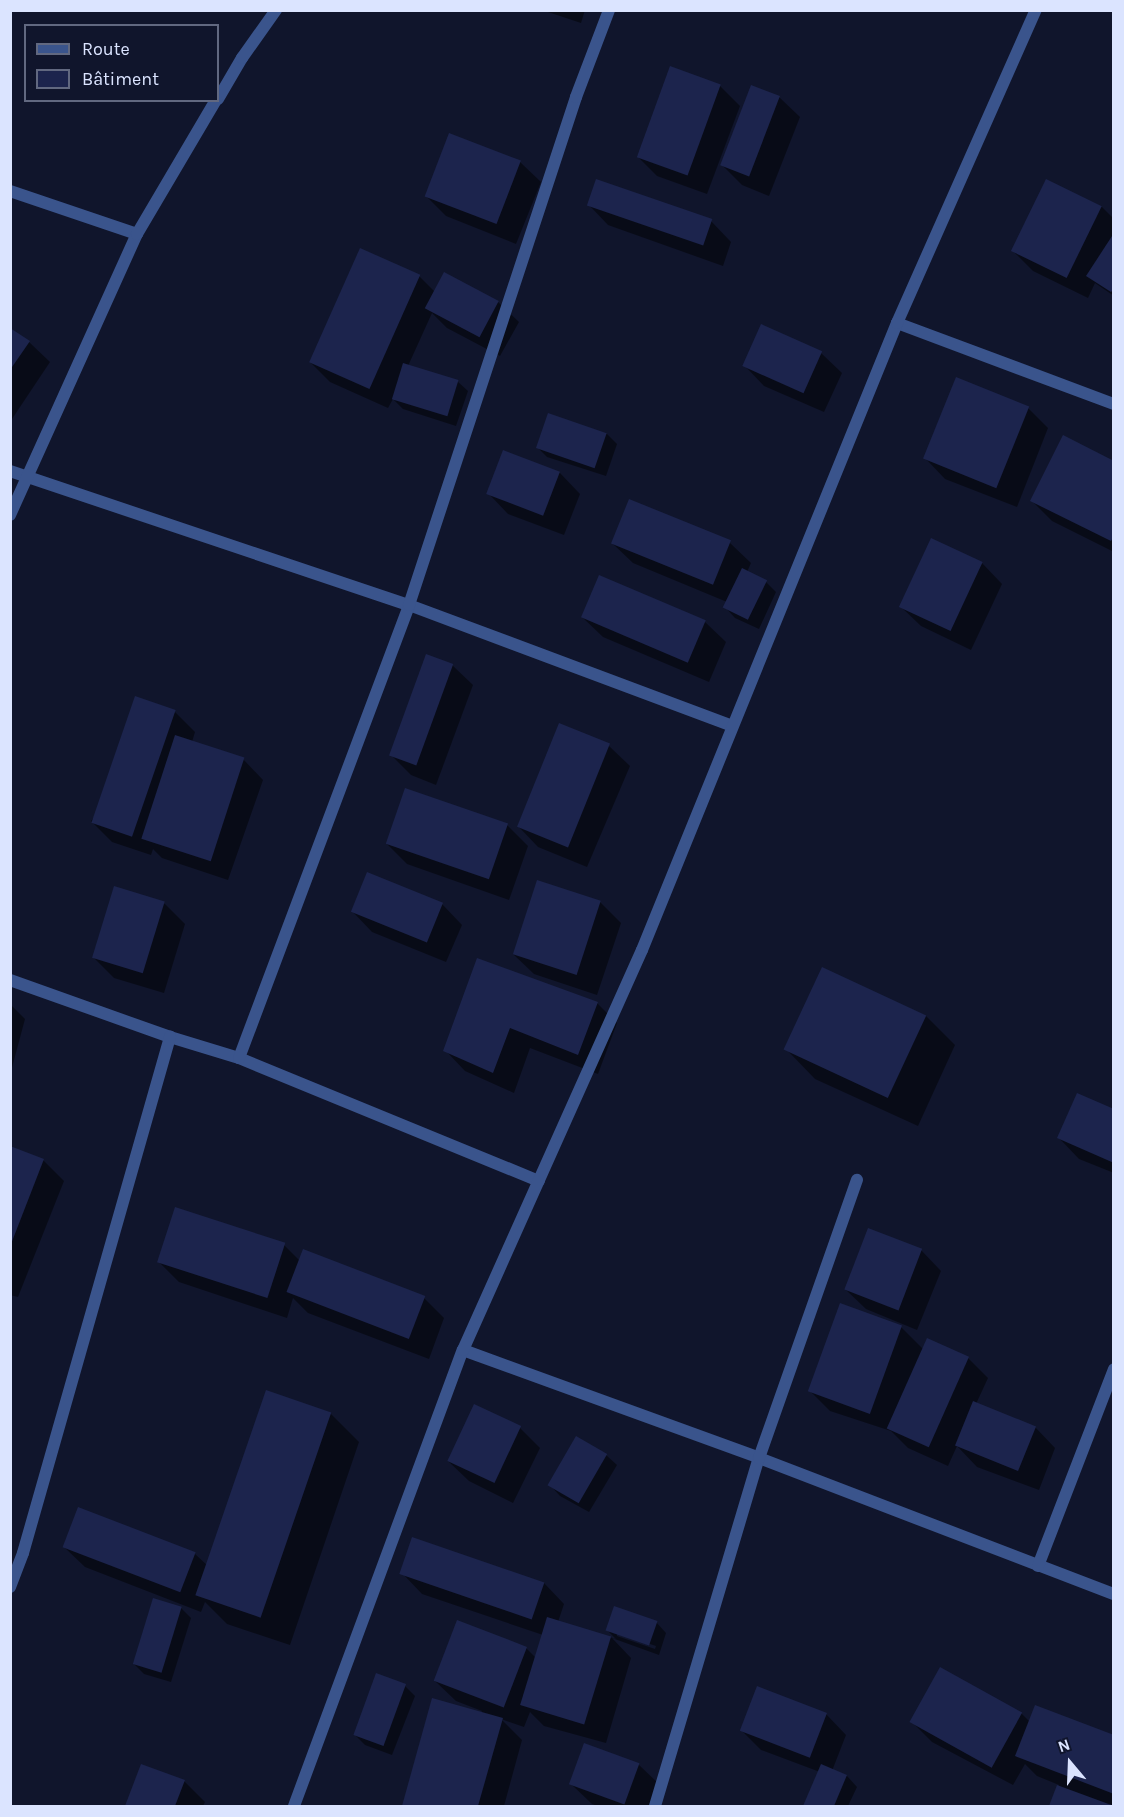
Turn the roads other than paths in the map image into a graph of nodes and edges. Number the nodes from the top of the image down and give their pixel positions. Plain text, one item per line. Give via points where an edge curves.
1 (276, 10) edge
2 (609, 10) edge
3 (1036, 10) edge
4 (219, 97) edge
5 (216, 102) edge
6 (10, 192) edge
7 (137, 234) junction
8 (897, 323) junction
9 (1113, 404) edge
10 (10, 471) edge
11 (26, 477) junction
12 (10, 515) edge
13 (409, 605) junction
14 (732, 726) junction
15 (10, 980) edge
16 (170, 1037) junction
17 (239, 1058) junction
18 (857, 1180) dead end
19 (539, 1181) junction
20 (463, 1350) junction
21 (1113, 1369) edge
22 (759, 1458) junction
23 (1038, 1566) junction
24 (10, 1587) edge
25 (1113, 1594) edge
26 (294, 1806) edge
27 (655, 1806) edge

1 - 4 street
2 - 13 street via 576,97
3 - 8 street
5 - 7 street
6 - 7 street
7 - 11 street
8 - 9 street
8 - 14 street
10 - 11 street
11 - 12 street
11 - 13 street
13 - 14 street
13 - 17 street
14 - 19 street via 642,950
15 - 16 street
16 - 17 street
16 - 24 street
17 - 19 street
18 - 22 street
19 - 20 street
20 - 22 street
20 - 26 street
21 - 23 street
22 - 23 street
22 - 27 street
23 - 25 street

